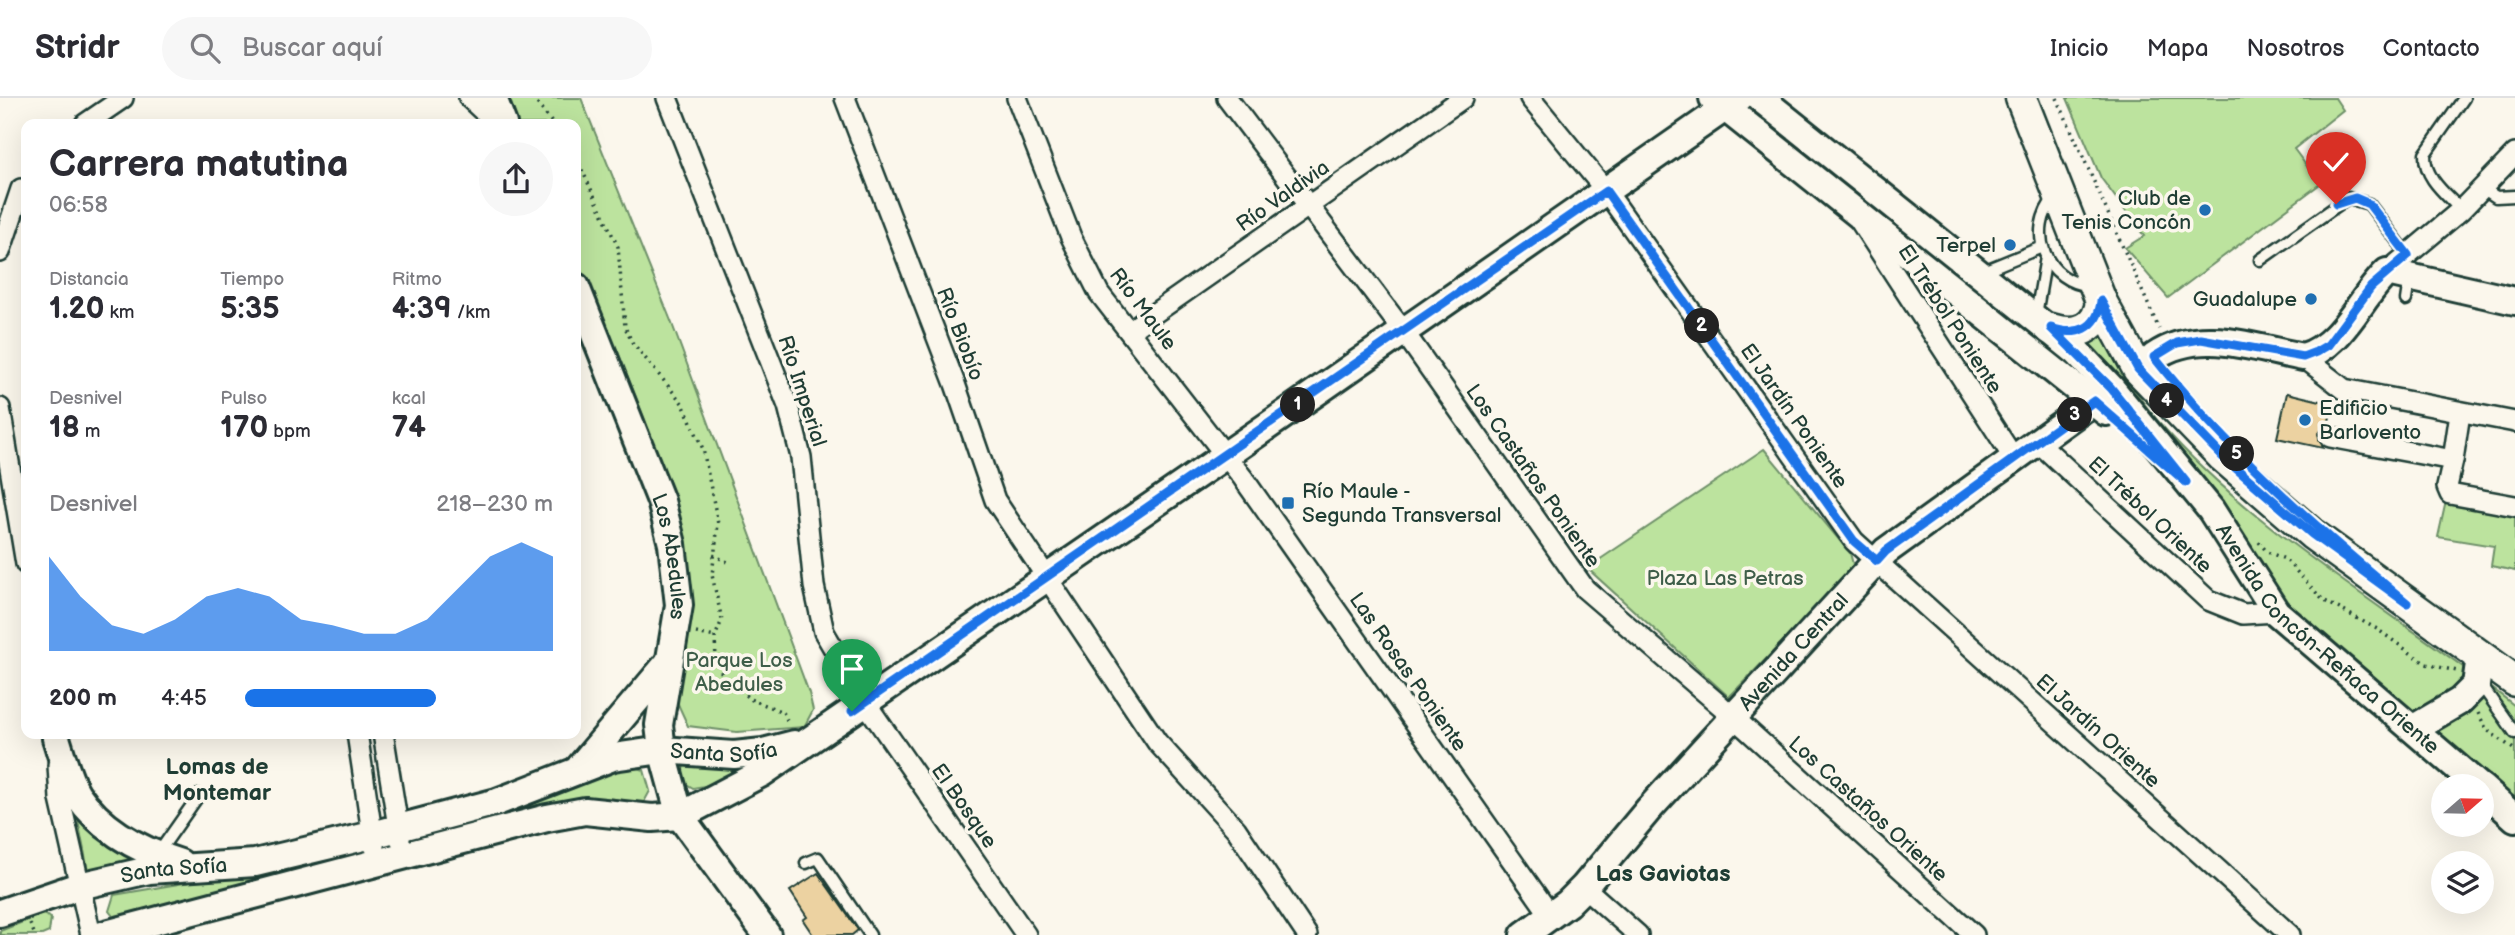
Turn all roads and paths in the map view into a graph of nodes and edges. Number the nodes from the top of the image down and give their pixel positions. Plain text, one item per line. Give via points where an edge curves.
1 (123, 98) edge
2 (470, 98) edge
3 (493, 98) edge
4 (533, 98) edge
5 (667, 98) edge
6 (845, 98) edge
7 (1017, 98) edge
8 (1227, 98) edge
9 (1463, 98) edge
10 (1530, 98) edge
11 (1760, 98) edge
12 (2021, 98) edge
13 (2038, 98) edge
14 (2057, 98) edge
15 (2464, 98) edge
16 (1726, 101) edge
17 (92, 119) edge
18 (492, 119) edge
19 (501, 119) edge
20 (549, 119) edge
21 (2515, 155) edge
22 (581, 168) edge
23 (21, 188) edge
24 (2484, 189) junction
25 (21, 191) edge
26 (1606, 191) junction
27 (2059, 193) junction
28 (2515, 196) edge
29 (1848, 203) junction
30 (1308, 206) junction
31 (0, 208) edge
32 (2462, 210) junction
33 (3, 236) edge
34 (0, 252) edge
35 (2044, 252) junction
36 (2260, 260) dead end
37 (1980, 272) junction
38 (2403, 276) junction
39 (2098, 294) junction
40 (581, 301) edge
41 (2515, 301) edge
42 (2043, 322) junction
43 (1129, 331) junction
44 (1404, 332) junction
45 (2156, 356) junction
46 (2303, 357) junction
47 (2102, 395) junction
48 (0, 408) edge
49 (2460, 413) junction
50 (2515, 422) edge
51 (2330, 438) dead end
52 (2039, 443) junction
53 (1226, 456) junction
54 (2015, 460) junction
55 (2453, 460) junction
56 (2515, 506) edge
57 (21, 534) edge
58 (712, 555) junction
59 (1877, 561) junction
60 (730, 563) dead end
61 (1045, 579) junction
62 (2276, 612) junction
63 (669, 662) junction
64 (2479, 668) junction
65 (2515, 681) edge
66 (865, 702) junction
67 (1733, 718) junction
68 (2414, 728) junction
69 (2515, 733) edge
70 (55, 739) edge
71 (56, 739) edge
72 (358, 739) edge
73 (384, 739) edge
74 (810, 740) junction
75 (781, 748) junction
76 (662, 750) junction
77 (577, 770) junction
78 (2465, 774) edge
79 (199, 795) dead end
80 (2494, 799) edge
81 (680, 816) junction
82 (2515, 818) edge
83 (398, 828) junction
84 (372, 835) junction
85 (156, 856) junction
86 (403, 856) junction
87 (377, 863) junction
88 (806, 863) dead end
89 (192, 866) junction
90 (79, 886) junction
91 (1584, 887) junction
92 (0, 913) edge
93 (1551, 916) junction
94 (91, 935) edge
95 (102, 935) edge
96 (767, 935) edge
97 (870, 935) edge
98 (1027, 935) edge
99 (1307, 935) edge
100 (1524, 935) edge
101 (1638, 935) edge
102 (1974, 935) edge
103 (2290, 935) edge

1 - 17 street
2 - 18 street
3 - 19 street
4 - 20 path
5 - 66 street, Río Imperial via 788,406 802,457 819,617 834,653
6 - 61 street, Río Biobío via 995,500
7 - 43 street, Río Maule via 1071,237 1098,293
8 - 30 street, Los Castaños Poniente
9 - 30 street, Río Valdivia
10 - 26 street, El Jardín Poniente
11 - 37 street
12 - 27 main road
13 - 45 main road via 2122,297
14 - 45 path via 2155,326
15 - 32 lane via 2425,155 2428,174
16 - 26 street
16 - 29 street
21 - 24 street
22 - 58 path via 618,247 625,327 683,404 703,449 718,524
23 - 31 street
24 - 28 lane via 2496,197
24 - 32 street
25 - 33 street
26 - 44 street
26 - 59 street, El Jardín Poniente via 1854,541
27 - 35 lane via 2043,218
27 - 39 main road
29 - 47 street
29 - 54 street, El Trébol Poniente
30 - 43 street, Río Valdivia
30 - 44 street, Los Castaños Poniente
32 - 38 street
33 - 34 street
35 - 37 lane
35 - 39 lane via 2067,279
35 - 42 lane
36 - 38 lane via 2348,198 2369,204
37 - 42 street
38 - 41 street
38 - 46 street via 2371,287 2328,345
39 - 42 main road via 2099,313 2090,327 2072,332
39 - 45 main road
40 - 63 street, Los Abedules via 661,501 673,544 679,605
42 - 47 street
43 - 53 street, Río Maule
44 - 53 street
44 - 67 street, Los Castaños Poniente via 1584,589
45 - 46 street via 2211,340
45 - 64 main road via 2214,449 2266,497 2407,603
46 - 49 street via 2344,389
47 - 52 street, Avenida Central
47 - 62 street, Avenida Concón-Reñaca Oriente via 2225,529
48 - 57 street
49 - 50 street
49 - 55 street
51 - 55 street
52 - 54 street, Avenida Central
52 - 62 street, El Trébol Oriente via 2208,600 2243,614
53 - 61 street
53 - 93 street, Las Rosas Poniente
54 - 59 street, Avenida Central
55 - 56 street via 2447,487 2450,494
58 - 60 path
58 - 75 path via 722,620 715,637 716,659 733,687 783,712 788,722
59 - 67 street, Avenida Central
59 - 103 street, El Jardín Oriente
61 - 66 street
61 - 99 street, Río Biobío via 1157,742 1236,829
62 - 68 street, Avenida Concón-Reñaca Oriente
63 - 76 street, Los Abedules via 659,725
63 - 77 street
64 - 65 main road
64 - 68 street via 2460,701
64 - 69 lane
66 - 74 street
66 - 98 street, El Bosque
67 - 91 street, Avenida Central
67 - 102 street, Los Castaños Oriente
68 - 78 street, Avenida Concón-Reñaca Oriente
70 - 90 street via 61,799
71 - 85 street via 77,793 92,811 123,838
72 - 84 street
73 - 83 street
74 - 75 street, Santa Sofía
74 - 81 street, Santa Sofía via 762,773
75 - 76 street, Santa Sofía via 734,755
76 - 77 street, Santa Sofía via 613,757
76 - 81 street, Los Abedules
77 - 83 street, Santa Sofía via 497,802
79 - 85 lane
80 - 82 street, Avenida Concón-Reñaca Oriente
81 - 86 street, Santa Sofía via 585,811
81 - 96 street, Los Abedules
83 - 84 street, Santa Sofía
83 - 86 street
84 - 87 street
84 - 89 street, Santa Sofía via 255,863
85 - 89 street
86 - 87 street, Santa Sofía
87 - 95 street, Santa Sofía
88 - 97 lane via 818,858
89 - 90 street, Santa Sofía via 149,870
90 - 92 street, Santa Sofía
90 - 94 street
91 - 93 street, Avenida Central
91 - 101 street
93 - 100 street, Avenida Central

